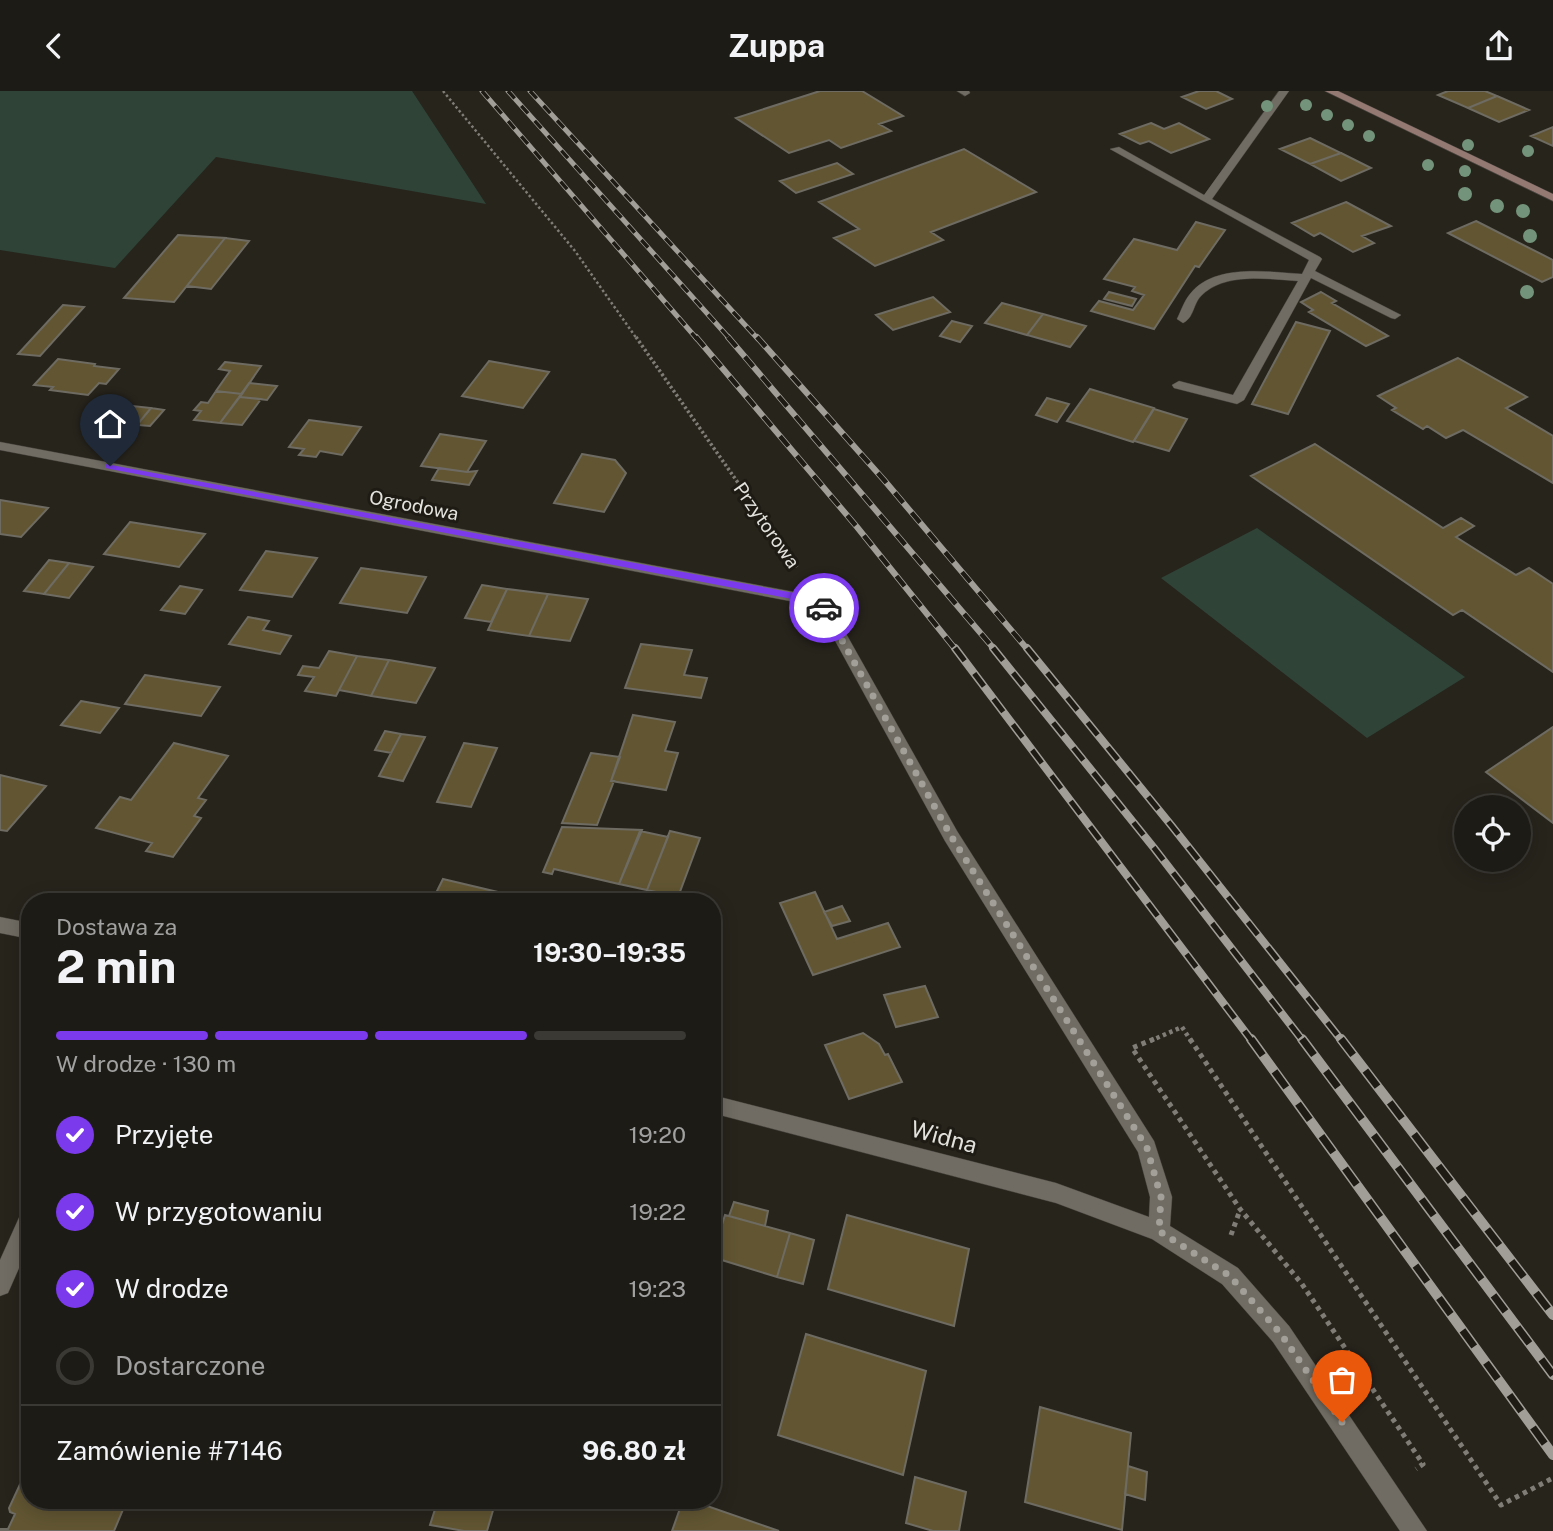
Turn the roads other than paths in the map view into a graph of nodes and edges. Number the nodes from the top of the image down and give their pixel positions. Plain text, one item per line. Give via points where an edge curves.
1 (1284, 91) edge
2 (1330, 91) edge
3 (1115, 149) dead end
4 (1553, 198) edge
5 (1206, 199) junction
6 (1307, 275) junction
7 (1395, 315) dead end
8 (1182, 319) dead end
9 (1179, 385) dead end
10 (0, 446) edge
11 (0, 925) edge
12 (21, 930) edge
13 (721, 1106) edge
14 (1159, 1231) junction
15 (21, 1238) edge
16 (0, 1285) edge
17 (1415, 1531) edge

1 - 5 street
2 - 4 street
3 - 5 street
5 - 6 street via 1316,259
6 - 7 street
6 - 8 street via 1226,279 1196,294
6 - 9 street via 1237,400
10 - 14 street, Ogrodowa via 821,602 951,836 1147,1148 1161,1197
11 - 12 street
13 - 14 street, Widna via 1056,1193
14 - 17 street via 1230,1276 1281,1334
15 - 16 street

